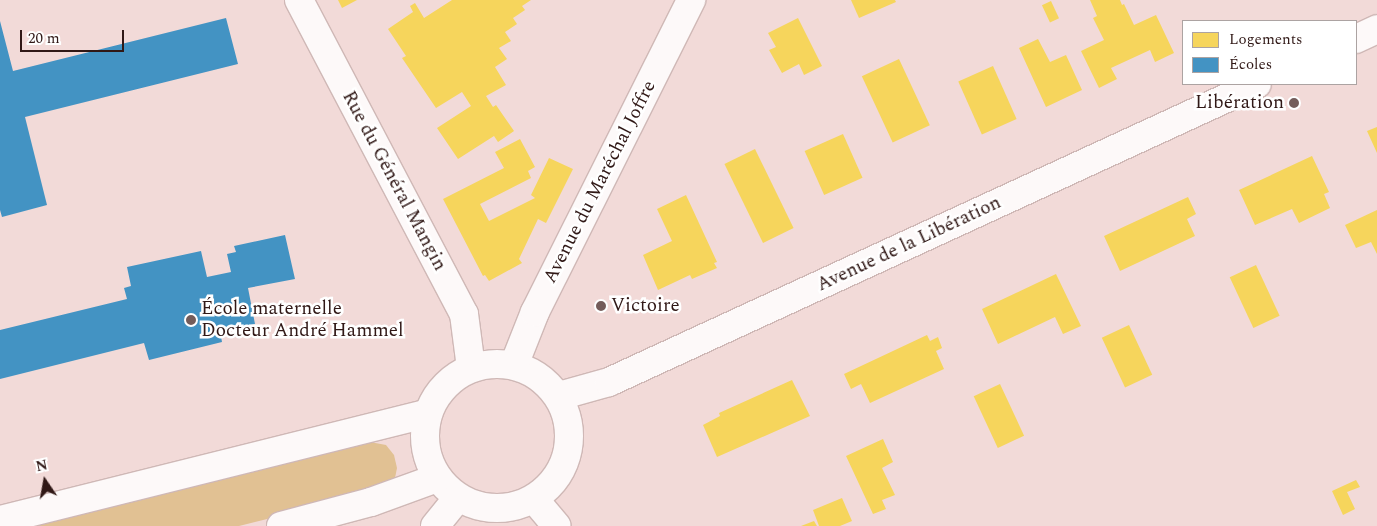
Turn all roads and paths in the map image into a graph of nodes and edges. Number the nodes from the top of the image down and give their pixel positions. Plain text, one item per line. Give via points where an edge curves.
1 (299, 0) edge
2 (691, 0) edge
3 (1377, 29) edge
4 (1357, 38) edge
5 (1255, 85) edge
6 (514, 365) junction
7 (471, 368) junction
8 (559, 396) junction
9 (428, 413) junction
10 (437, 478) junction
11 (458, 498) junction
12 (534, 499) junction
13 (0, 520) edge
14 (281, 526) edge
15 (435, 526) edge
16 (557, 526) edge

1 - 7 street, Rue du Général Mangin via 464,314
2 - 6 street, Avenue du Maréchal Joffre via 535,312
3 - 4 street
5 - 8 street, Avenue de la Libération via 609,382
6 - 7 street via 492,363
6 - 8 street via 540,376
7 - 9 street via 440,390
8 - 12 street via 570,424 568,453 556,480
9 - 10 street via 425,446
9 - 13 street
10 - 11 street
10 - 14 street via 371,502
11 - 12 street via 482,508 509,508
11 - 15 street
12 - 16 street

